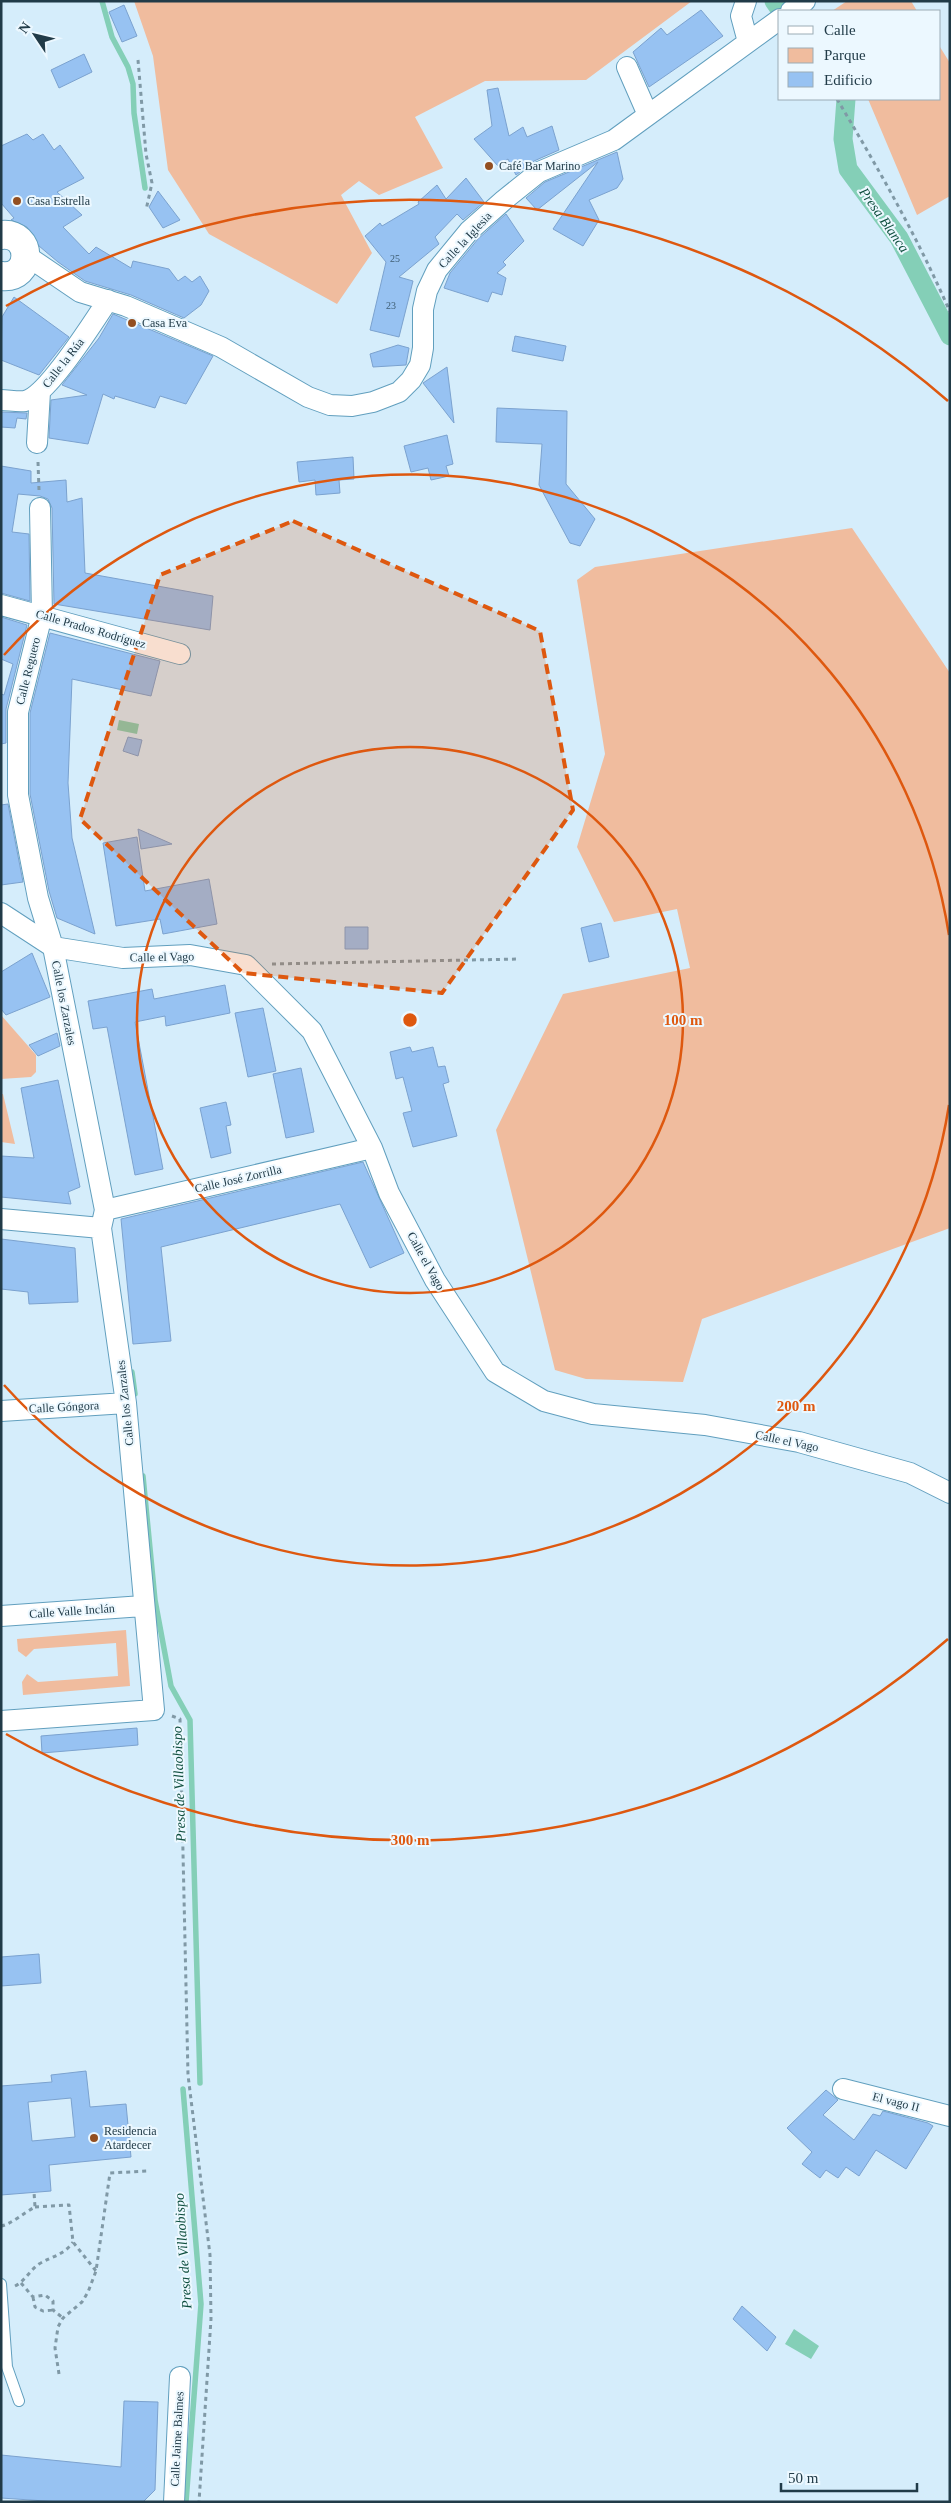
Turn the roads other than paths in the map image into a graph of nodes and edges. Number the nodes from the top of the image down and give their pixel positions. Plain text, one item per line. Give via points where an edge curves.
1 (746, 1) edge
2 (805, 1) edge
3 (792, 10) edge
4 (774, 23) edge
5 (748, 42) junction
6 (627, 67) dead end
7 (648, 115) junction
8 (3, 234) edge
9 (14, 269) edge
10 (1, 300) edge
11 (108, 300) junction
12 (40, 392) junction
13 (1, 400) edge
14 (37, 443) road end
15 (40, 508) road end
16 (1, 605) edge
17 (42, 615) junction
18 (180, 654) dead end
19 (1, 913) edge
20 (53, 947) junction
21 (372, 1148) junction
22 (1, 1219) edge
23 (103, 1219) junction
24 (126, 1403) junction
25 (1, 1411) edge
26 (950, 1493) edge
27 (143, 1606) junction
28 (1, 1616) edge
29 (1, 1721) edge
30 (843, 2089) dead end
31 (950, 2116) edge
32 (1, 2284) edge
33 (2, 2290) edge
34 (180, 2377) dead end
35 (19, 2401) dead end
36 (174, 2502) edge

1 - 5 street via 741,16
2 - 3 street
4 - 5 street, Calle la Iglesia
5 - 7 street, Calle la Iglesia
6 - 7 street
7 - 11 street, Calle la Iglesia via 614,140 539,172 469,231 437,270 427,291 420,365 399,392 372,402 352,406 330,405 308,397 222,347
8 - 9 street via 19,239 26,250
9 - 10 street
9 - 11 street, Calle la Iglesia
11 - 12 street, Calle la Rúa via 80,343
12 - 13 street, Calle la Rúa via 26,401
12 - 14 street
15 - 17 street, Calle Reguero
16 - 17 street, Calle Prados Rodríguez
17 - 18 street, Calle Prados Rodríguez
17 - 20 street, Calle Reguero via 18,712 18,794 38,898
19 - 20 street, Calle el Vago
20 - 21 street, Calle el Vago via 124,958 190,955 246,965 312,1031
20 - 23 street, Calle los Zarzales
21 - 23 street, Calle José Zorrilla
21 - 26 street, Calle el Vago via 389,1193 436,1280 496,1372 544,1401 593,1414 705,1425 799,1442 910,1474
22 - 23 street, Calle José Zorrilla
23 - 24 street, Calle los Zarzales
24 - 25 street, Calle Góngora
24 - 27 street, Calle los Zarzales
27 - 28 street, Calle Valle Inclán
27 - 29 street, Calle los Zarzales via 154,1710
30 - 31 street, El vago II
32 - 33 lane
33 - 35 lane via 7,2367
34 - 36 street, Calle Jaime Balmes

